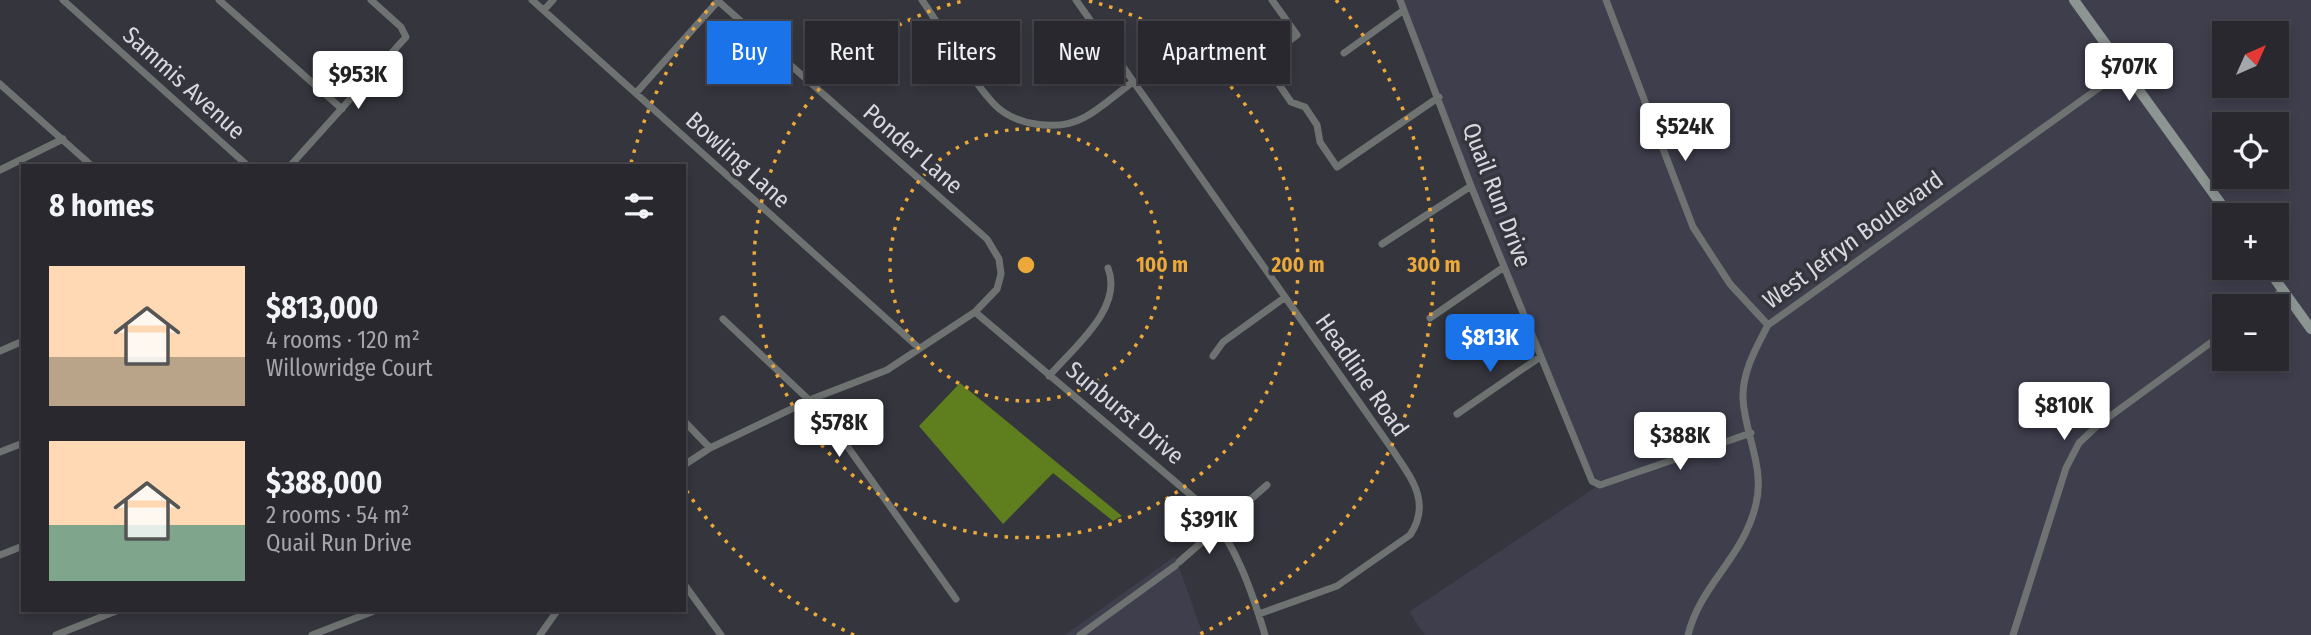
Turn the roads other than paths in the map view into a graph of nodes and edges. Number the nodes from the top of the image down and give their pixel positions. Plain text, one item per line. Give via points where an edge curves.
1 (63, 0) edge
2 (219, 0) edge
3 (371, 0) edge
4 (532, 0) edge
5 (553, 0) edge
6 (922, 0) edge
7 (1076, 0) edge
8 (1272, 0) edge
9 (1400, 0) edge
10 (1606, 0) edge
11 (2074, 0) edge
12 (719, 1) edge
13 (544, 10) junction
14 (1404, 10) junction
15 (1344, 53) dead end
16 (2124, 70) junction
17 (1133, 82) junction
18 (0, 84) edge
19 (636, 93) junction
20 (1439, 97) junction
21 (342, 108) junction
22 (63, 139) junction
23 (90, 164) edge
24 (246, 164) edge
25 (292, 164) edge
26 (0, 170) edge
27 (1471, 186) junction
28 (2220, 203) edge
29 (1382, 244) dead end
30 (1504, 267) junction
31 (1108, 268) dead end
32 (2276, 280) edge
33 (2283, 290) junction
34 (2278, 294) edge
35 (1284, 298) junction
36 (975, 312) junction
37 (1430, 318) dead end
38 (723, 319) dead end
39 (1768, 325) junction
40 (2311, 329) edge
41 (21, 342) edge
42 (2212, 342) edge
43 (919, 348) junction
44 (0, 351) edge
45 (1213, 356) dead end
46 (1540, 357) junction
47 (1049, 376) junction
48 (812, 400) junction
49 (1457, 414) dead end
50 (686, 423) edge
51 (1751, 433) junction
52 (21, 444) edge
53 (710, 448) junction
54 (0, 452) edge
55 (686, 464) edge
56 (1267, 485) dead end
57 (1221, 527) junction
58 (21, 547) edge
59 (0, 555) edge
60 (686, 587) edge
61 (957, 599) dead end
62 (114, 612) edge
63 (370, 612) edge
64 (556, 612) edge
65 (1259, 614) junction
66 (56, 635) edge
67 (312, 635) edge
68 (541, 635) edge
69 (721, 635) edge
70 (1080, 635) edge
71 (1265, 635) edge
72 (1688, 635) edge
73 (2014, 635) edge

1 - 24 street, Sammis Avenue
2 - 21 street
3 - 21 street via 401,27 405,37
4 - 13 street, Bowling Lane
5 - 13 street
6 - 17 street via 995,105 1016,118 1043,125 1067,124 1085,117
7 - 17 street, Headline Road
8 - 20 street via 1297,35 1263,61 1291,102 1305,107 1337,167
9 - 14 street, Quail Run Drive
10 - 39 street via 1693,227 1730,284
11 - 16 street
12 - 19 street
12 - 36 street, Ponder Lane via 987,239 999,259 1000,274 997,289
13 - 19 street, Bowling Lane
14 - 15 street
14 - 20 street, Quail Run Drive
16 - 28 street
16 - 39 street, West Jefryn Boulevard
17 - 35 street, Headline Road
18 - 22 street
19 - 43 street, Bowling Lane
20 - 27 street, Quail Run Drive
21 - 25 street
22 - 23 street
22 - 26 street
27 - 29 street
27 - 30 street, Quail Run Drive
30 - 37 street
30 - 46 street, Quail Run Drive
31 - 47 street via 1113,282 1111,298
32 - 33 street
33 - 34 street
33 - 40 street
35 - 45 street via 1223,342
35 - 65 street, Headline Road via 1398,458 1421,501 1418,523 1410,535 1337,586
36 - 43 street, Ponder Lane
36 - 47 street, Sunburst Drive
38 - 48 street
39 - 51 street, West Jefryn Boulevard via 1744,380 1743,401
41 - 44 street
42 - 73 street via 2079,443 2066,468
43 - 48 street, Ponder Lane via 887,370
46 - 49 street
46 - 51 street, Quail Run Drive via 1592,481 1600,485
47 - 57 street, Sunburst Drive via 1182,486
48 - 53 street, Ponder Lane
48 - 61 street
50 - 53 street
51 - 72 street, West Jefryn Boulevard via 1759,484 1756,503 1741,547 1708,589 1693,614
52 - 54 street
53 - 55 street, Ponder Lane
56 - 57 street
57 - 65 street, Sunburst Drive via 1244,570
57 - 70 street
58 - 59 street
60 - 69 street
62 - 66 street
63 - 67 street
64 - 68 street
65 - 71 street, Sunburst Drive

